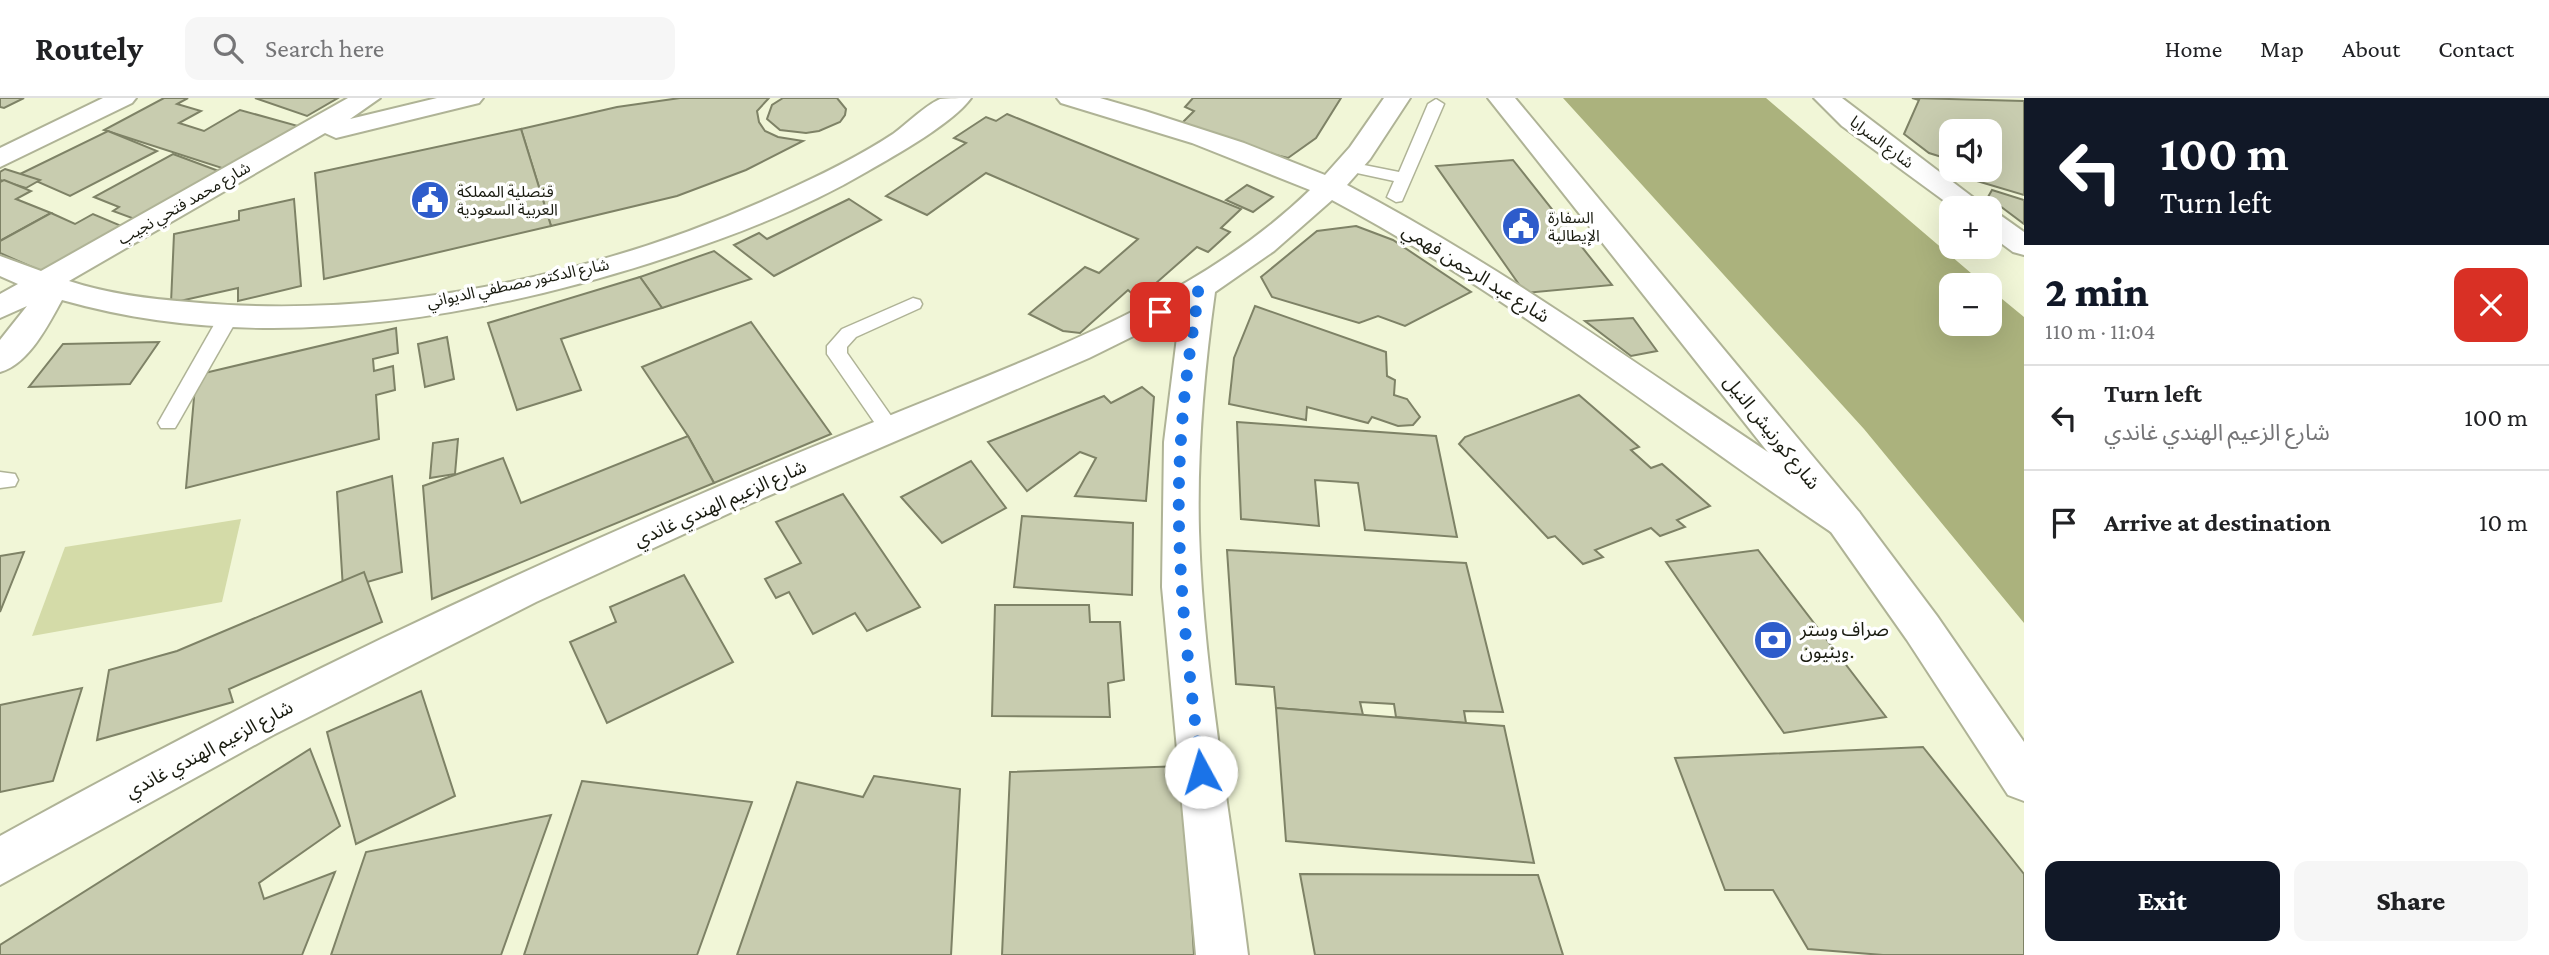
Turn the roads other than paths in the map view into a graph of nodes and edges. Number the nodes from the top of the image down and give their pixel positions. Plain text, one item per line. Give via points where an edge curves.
1 (82, 98) edge
2 (123, 98) edge
3 (367, 98) edge
4 (470, 98) edge
5 (958, 98) edge
6 (1070, 98) edge
7 (1397, 98) edge
8 (1501, 98) edge
9 (1827, 98) edge
10 (1436, 104) dead end
11 (0, 138) edge
12 (293, 141) junction
13 (0, 159) edge
14 (1339, 177) junction
15 (1404, 178) junction
16 (1956, 196) edge
17 (1396, 197) dead end
18 (2002, 230) edge
19 (2024, 246) edge
20 (0, 265) edge
21 (43, 284) junction
22 (1199, 291) junction
23 (913, 304) dead end
24 (0, 309) edge
25 (229, 316) junction
26 (0, 361) edge
27 (168, 423) dead end
28 (890, 429) junction
29 (1845, 522) junction
30 (2024, 779) edge
31 (0, 862) edge
32 (1222, 955) edge

1 - 11 main road
2 - 13 main road
3 - 12 main road, شارع محمد فتحي نجيب
4 - 12 main road
5 - 25 main road, شارع الدكتور مصطفي الديواني via 873,158 811,190 659,250 491,293 380,312
6 - 14 main road, شارع عبد الرحمن فهمي
7 - 14 main road, شارع الزعيم الهندي غاندي
8 - 29 main road, شارع كورنيش النيل
9 - 16 main road, شارع السرايا
10 - 15 lane
12 - 21 main road, شارع محمد فتحي نجيب
14 - 15 lane
14 - 22 main road, شارع الزعيم الهندي غاندي via 1245,260
14 - 29 main road, شارع عبد الرحمن فهمي via 1621,365 1759,468
15 - 17 lane
18 - 19 main road
20 - 21 main road, شارع الدكتور مصطفي الديواني
21 - 24 main road, شارع محمد فتحي نجيب
21 - 25 main road, شارع الدكتور مصطفي الديواني via 97,300
21 - 26 main road via 48,298
22 - 28 main road, شارع الزعيم الهندي غاندي via 1072,354
22 - 32 main road via 1181,441 1180,534 1186,643
23 - 28 lane via 849,333 837,345 837,355
25 - 27 lane
28 - 31 main road, شارع الزعيم الهندي غاندي via 699,510 369,666
29 - 30 main road, شارع كورنيش النيل

